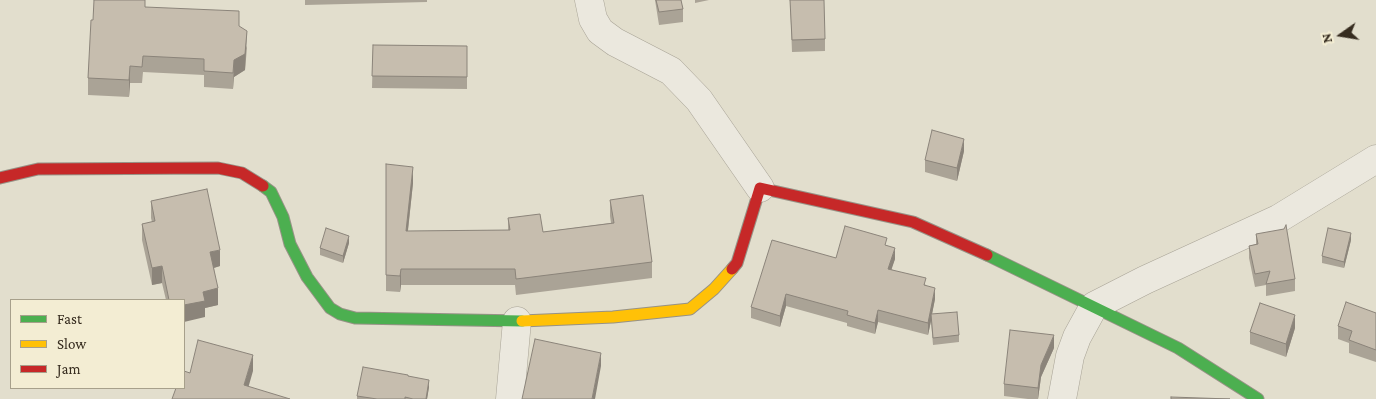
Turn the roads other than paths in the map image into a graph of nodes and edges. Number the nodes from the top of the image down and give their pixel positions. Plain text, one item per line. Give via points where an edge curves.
1 (589, 0) edge
2 (1376, 159) edge
3 (0, 178) edge
4 (760, 188) junction
5 (1094, 306) junction
6 (516, 321) junction
7 (510, 399) edge
8 (1062, 399) edge
9 (1258, 399) edge

1 - 4 street via 600,31 671,71 699,100
2 - 5 street via 1278,219
3 - 6 street via 38,169 218,168 242,173 271,192 283,217 290,244 307,277 330,308 340,314 355,318
4 - 5 street via 913,222
4 - 6 street via 737,264 690,309 613,317
5 - 8 street via 1070,356
5 - 9 street via 1178,348
6 - 7 street

